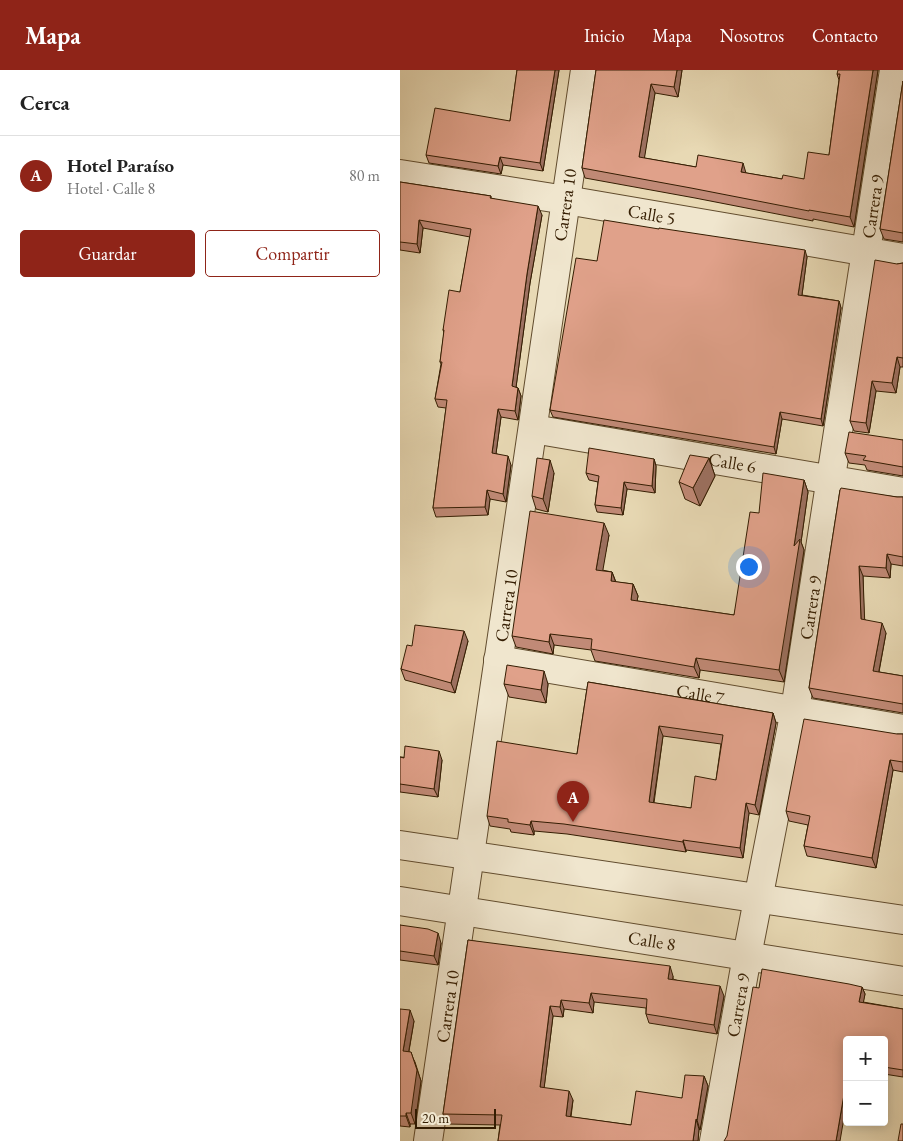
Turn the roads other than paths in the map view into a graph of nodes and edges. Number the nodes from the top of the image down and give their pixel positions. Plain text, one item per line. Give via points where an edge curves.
1 (586, 70) edge
2 (894, 70) edge
3 (400, 174) edge
4 (566, 200) junction
5 (866, 252) junction
6 (903, 258) edge
7 (533, 429) junction
8 (830, 480) junction
9 (903, 492) edge
10 (498, 660) junction
11 (795, 710) junction
12 (903, 729) edge
13 (400, 846) edge
14 (470, 855) junction
15 (759, 899) junction
16 (400, 901) edge
17 (462, 911) junction
18 (903, 920) edge
19 (747, 956) junction
20 (903, 981) edge
21 (428, 1141) edge
22 (714, 1141) edge

1 - 4 street, Carrera 10
2 - 5 street, Carrera 9
3 - 4 street, Calle 5
4 - 5 street, Calle 5
4 - 7 street, Carrera 10
5 - 6 street, Calle 5
5 - 8 street, Carrera 9
7 - 8 street, Calle 6
7 - 10 street, Carrera 10
8 - 9 street, Calle 6
8 - 11 street, Carrera 9
10 - 11 street, Calle 7
10 - 14 street, Carrera 10
11 - 12 street, Calle 7
11 - 15 street, Carrera 9
13 - 14 street
14 - 15 street
14 - 17 street, Carrera 10
15 - 18 street
15 - 19 street, Carrera 9
16 - 17 street, Calle 8
17 - 19 street, Calle 8
17 - 21 street, Carrera 10
19 - 20 street, Calle 8
19 - 22 street, Carrera 9

